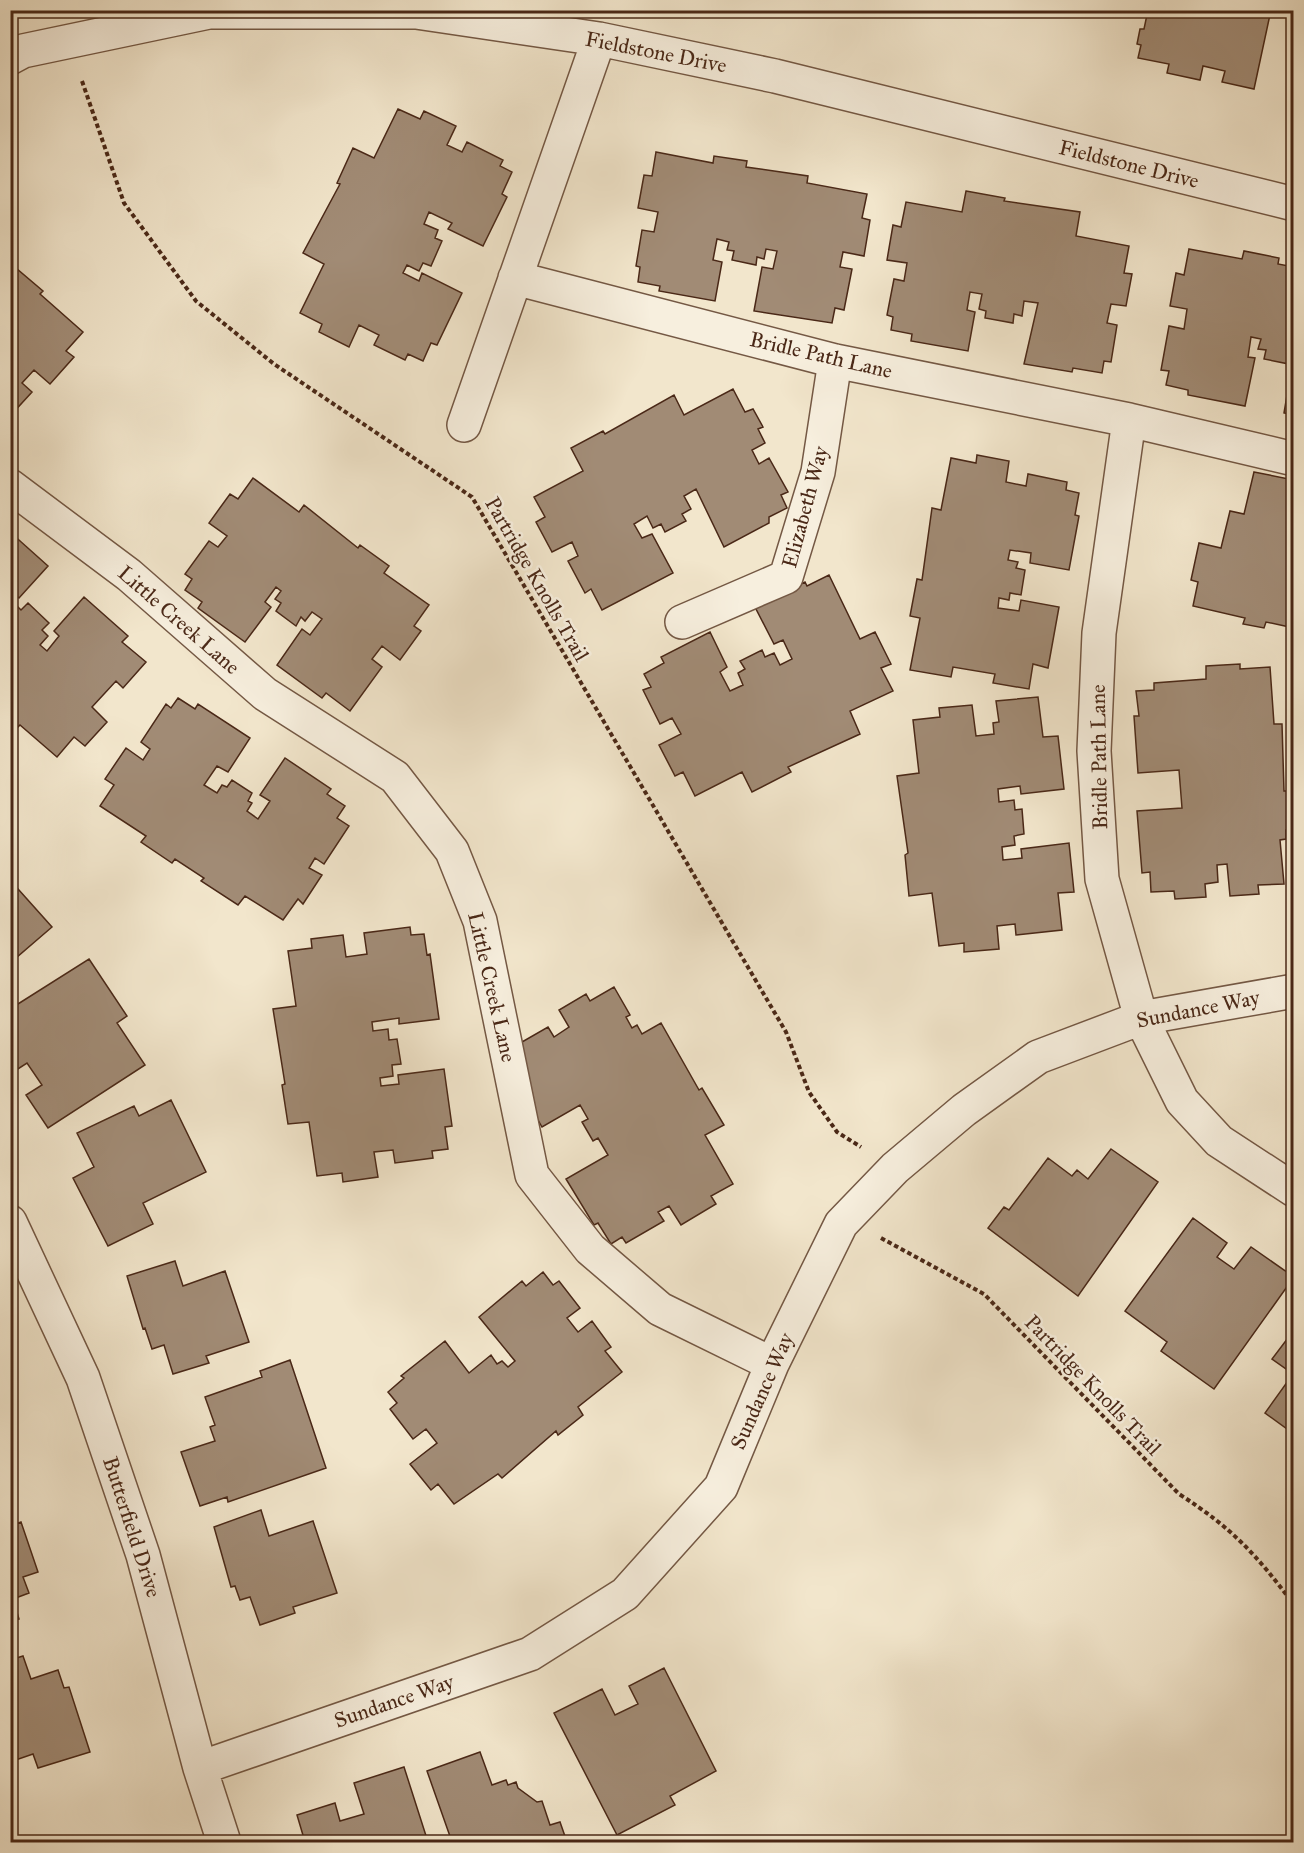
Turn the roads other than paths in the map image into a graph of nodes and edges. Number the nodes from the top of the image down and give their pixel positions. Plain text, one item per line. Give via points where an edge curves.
1 (599, 39) junction
2 (10, 58) edge
3 (1293, 204) edge
4 (515, 278) junction
5 (835, 361) junction
6 (1129, 420) junction
7 (464, 425) dead end
8 (1293, 459) edge
9 (10, 486) edge
10 (682, 622) dead end
11 (1293, 991) edge
12 (1141, 1018) junction
13 (1293, 1190) edge
14 (10, 1222) edge
15 (772, 1364) junction
16 (200, 1768) junction
17 (224, 1842) edge

1 - 2 street, Fieldstone Drive via 416,12 209,12 23,51
1 - 3 street, Fieldstone Drive via 775,76
1 - 4 street
4 - 5 street, Bridle Path Lane
4 - 7 street
5 - 6 street, Bridle Path Lane
5 - 10 street, Elizabeth Way via 818,472 786,578
6 - 8 street, Bridle Path Lane
6 - 12 street, Bridle Path Lane via 1099,633 1095,751 1102,879
9 - 15 street, Little Creek Lane via 129,575 265,694 394,777 452,851 480,921 532,1175 590,1249 660,1309
11 - 12 street, Sundance Way
12 - 13 street, Bridle Path Lane via 1182,1101 1219,1141
12 - 15 street, Sundance Way via 1038,1057 964,1110 895,1168 845,1219
14 - 16 street, Butterfield Drive via 83,1378 144,1555
15 - 16 street, Sundance Way via 721,1487 625,1594 530,1654
16 - 17 street, Butterfield Drive

